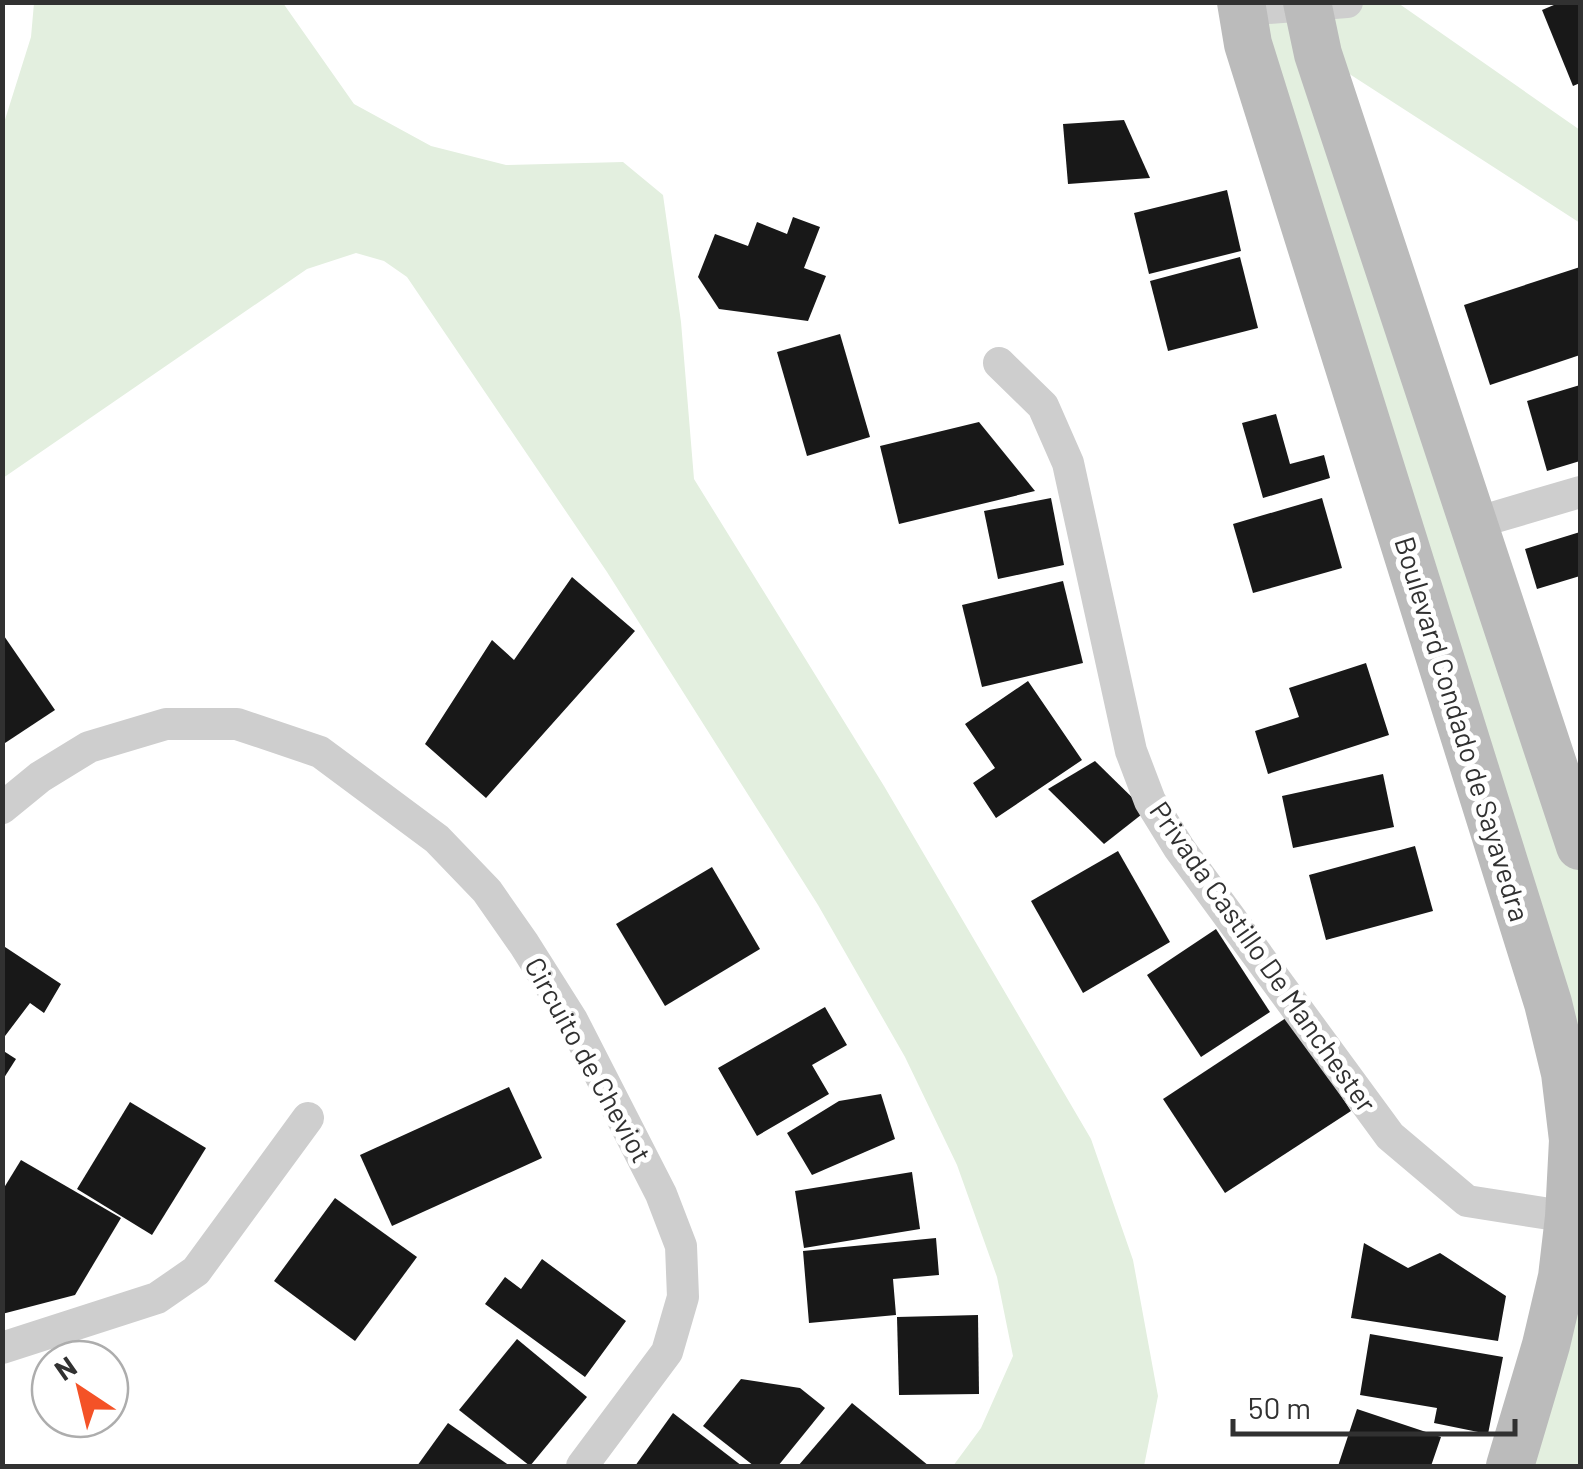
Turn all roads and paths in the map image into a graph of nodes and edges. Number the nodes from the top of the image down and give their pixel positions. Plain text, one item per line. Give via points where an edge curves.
1 (1320, 4) edge
2 (1242, 6) edge
3 (999, 364) dead end
4 (1580, 492) edge
5 (1475, 523) junction
6 (2, 808) edge
7 (1580, 846) edge
8 (308, 1118) dead end
9 (1569, 1216) junction
10 (2, 1348) edge
11 (582, 1466) edge
12 (1510, 1466) edge

1 - 2 street
1 - 5 street via 1318,54
2 - 9 street, Boulevard Condado de Sayavedra via 1248,44 1548,1003 1573,1140
3 - 9 street, Privada Castillo De Manchester via 1043,406 1068,463 1131,751 1150,801 1179,848 1390,1136 1466,1201
4 - 5 street
5 - 7 street
6 - 11 street, Circuito de Cheviot via 89,747 166,724 237,724 320,752 436,839 487,891 572,1020 661,1194 680,1246 683,1297 667,1352
8 - 10 street via 196,1271 157,1298
9 - 12 street, Boulevard Condado de Sayavedra via 1546,1345

